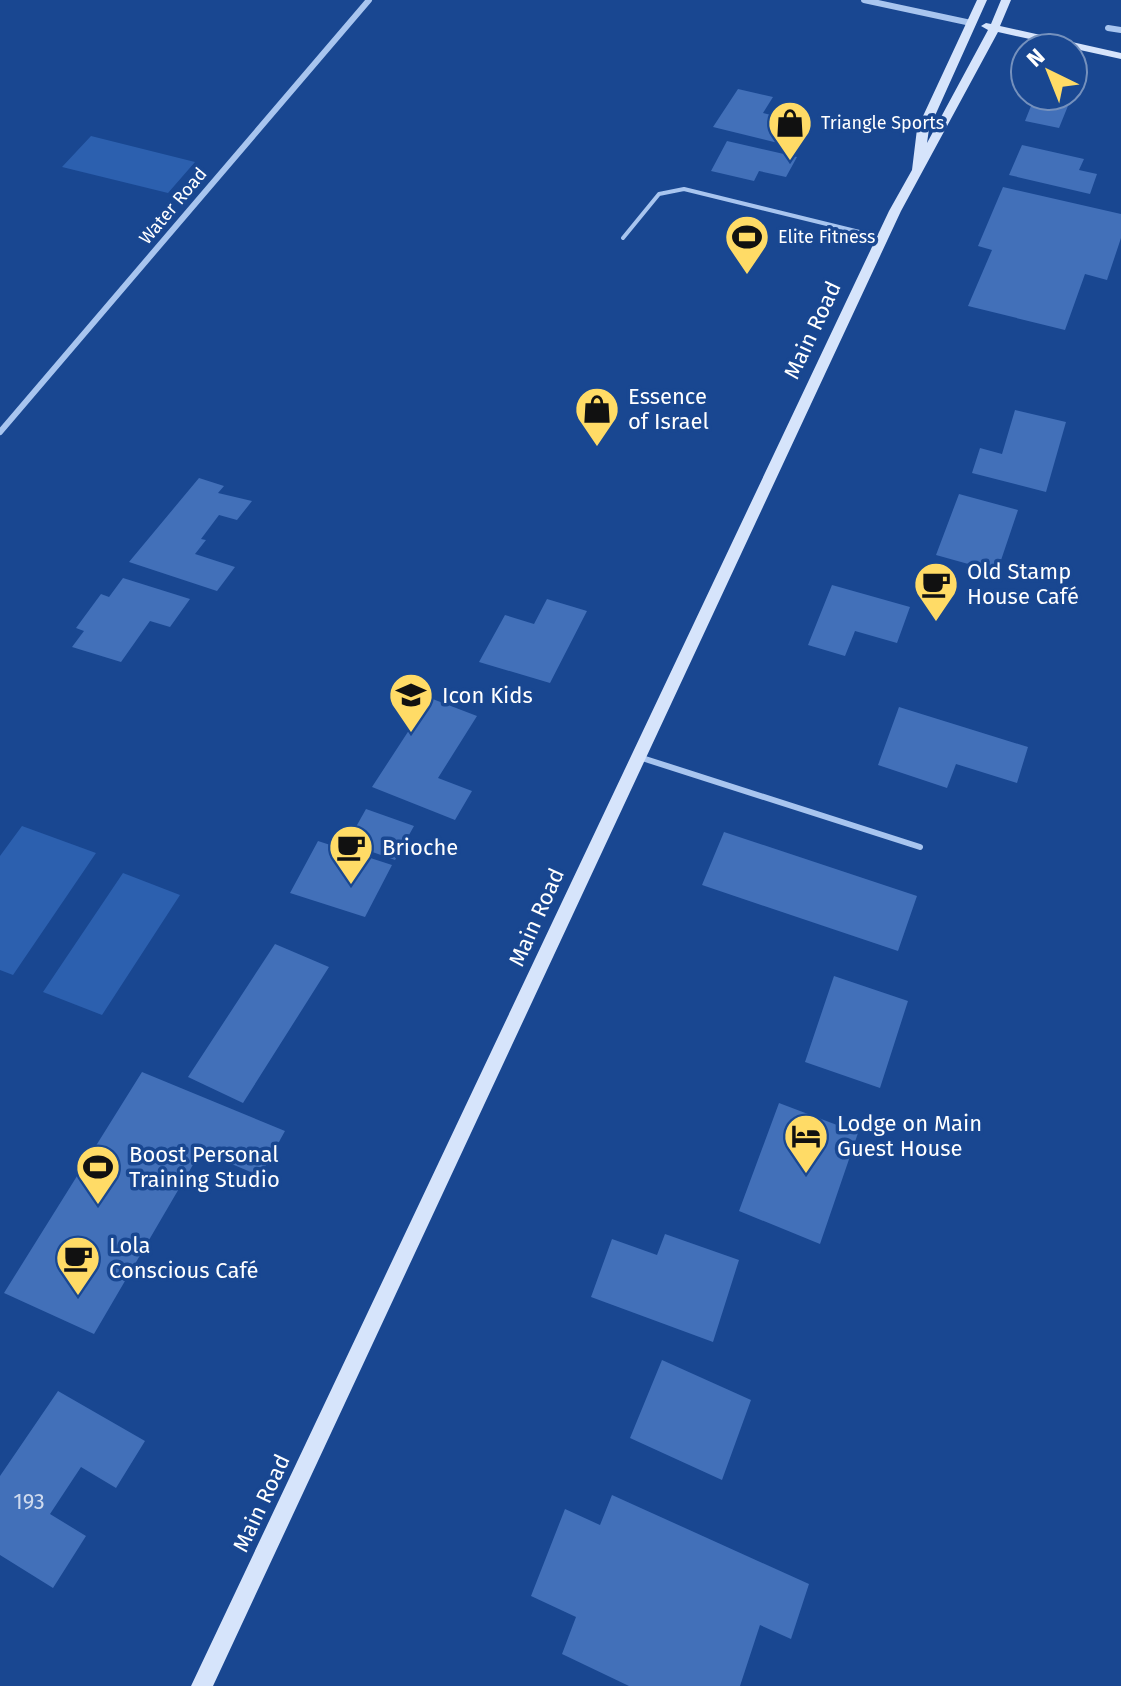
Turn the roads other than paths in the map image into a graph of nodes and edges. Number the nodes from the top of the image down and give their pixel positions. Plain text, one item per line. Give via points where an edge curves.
1 (369, 0) edge
2 (864, 0) edge
3 (982, 0) edge
4 (1006, 0) edge
5 (971, 23) junction
6 (1108, 28) dead end
7 (995, 29) junction
8 (1121, 30) edge
9 (1121, 56) edge
10 (917, 169) junction
11 (623, 238) dead end
12 (884, 238) junction
13 (0, 432) edge
14 (639, 757) junction
15 (920, 847) dead end
16 (202, 1686) edge

1 - 13 street, Water Road
2 - 5 street
3 - 5 main road, Main Road
4 - 7 main road, Main Road
5 - 7 main road
5 - 10 main road, Main Road via 923,129
6 - 8 street
7 - 9 main road
7 - 10 main road, Main Road
10 - 12 main road, Main Road
11 - 12 lane via 659,194 684,189
12 - 14 main road, Main Road
14 - 15 lane
14 - 16 main road, Main Road

